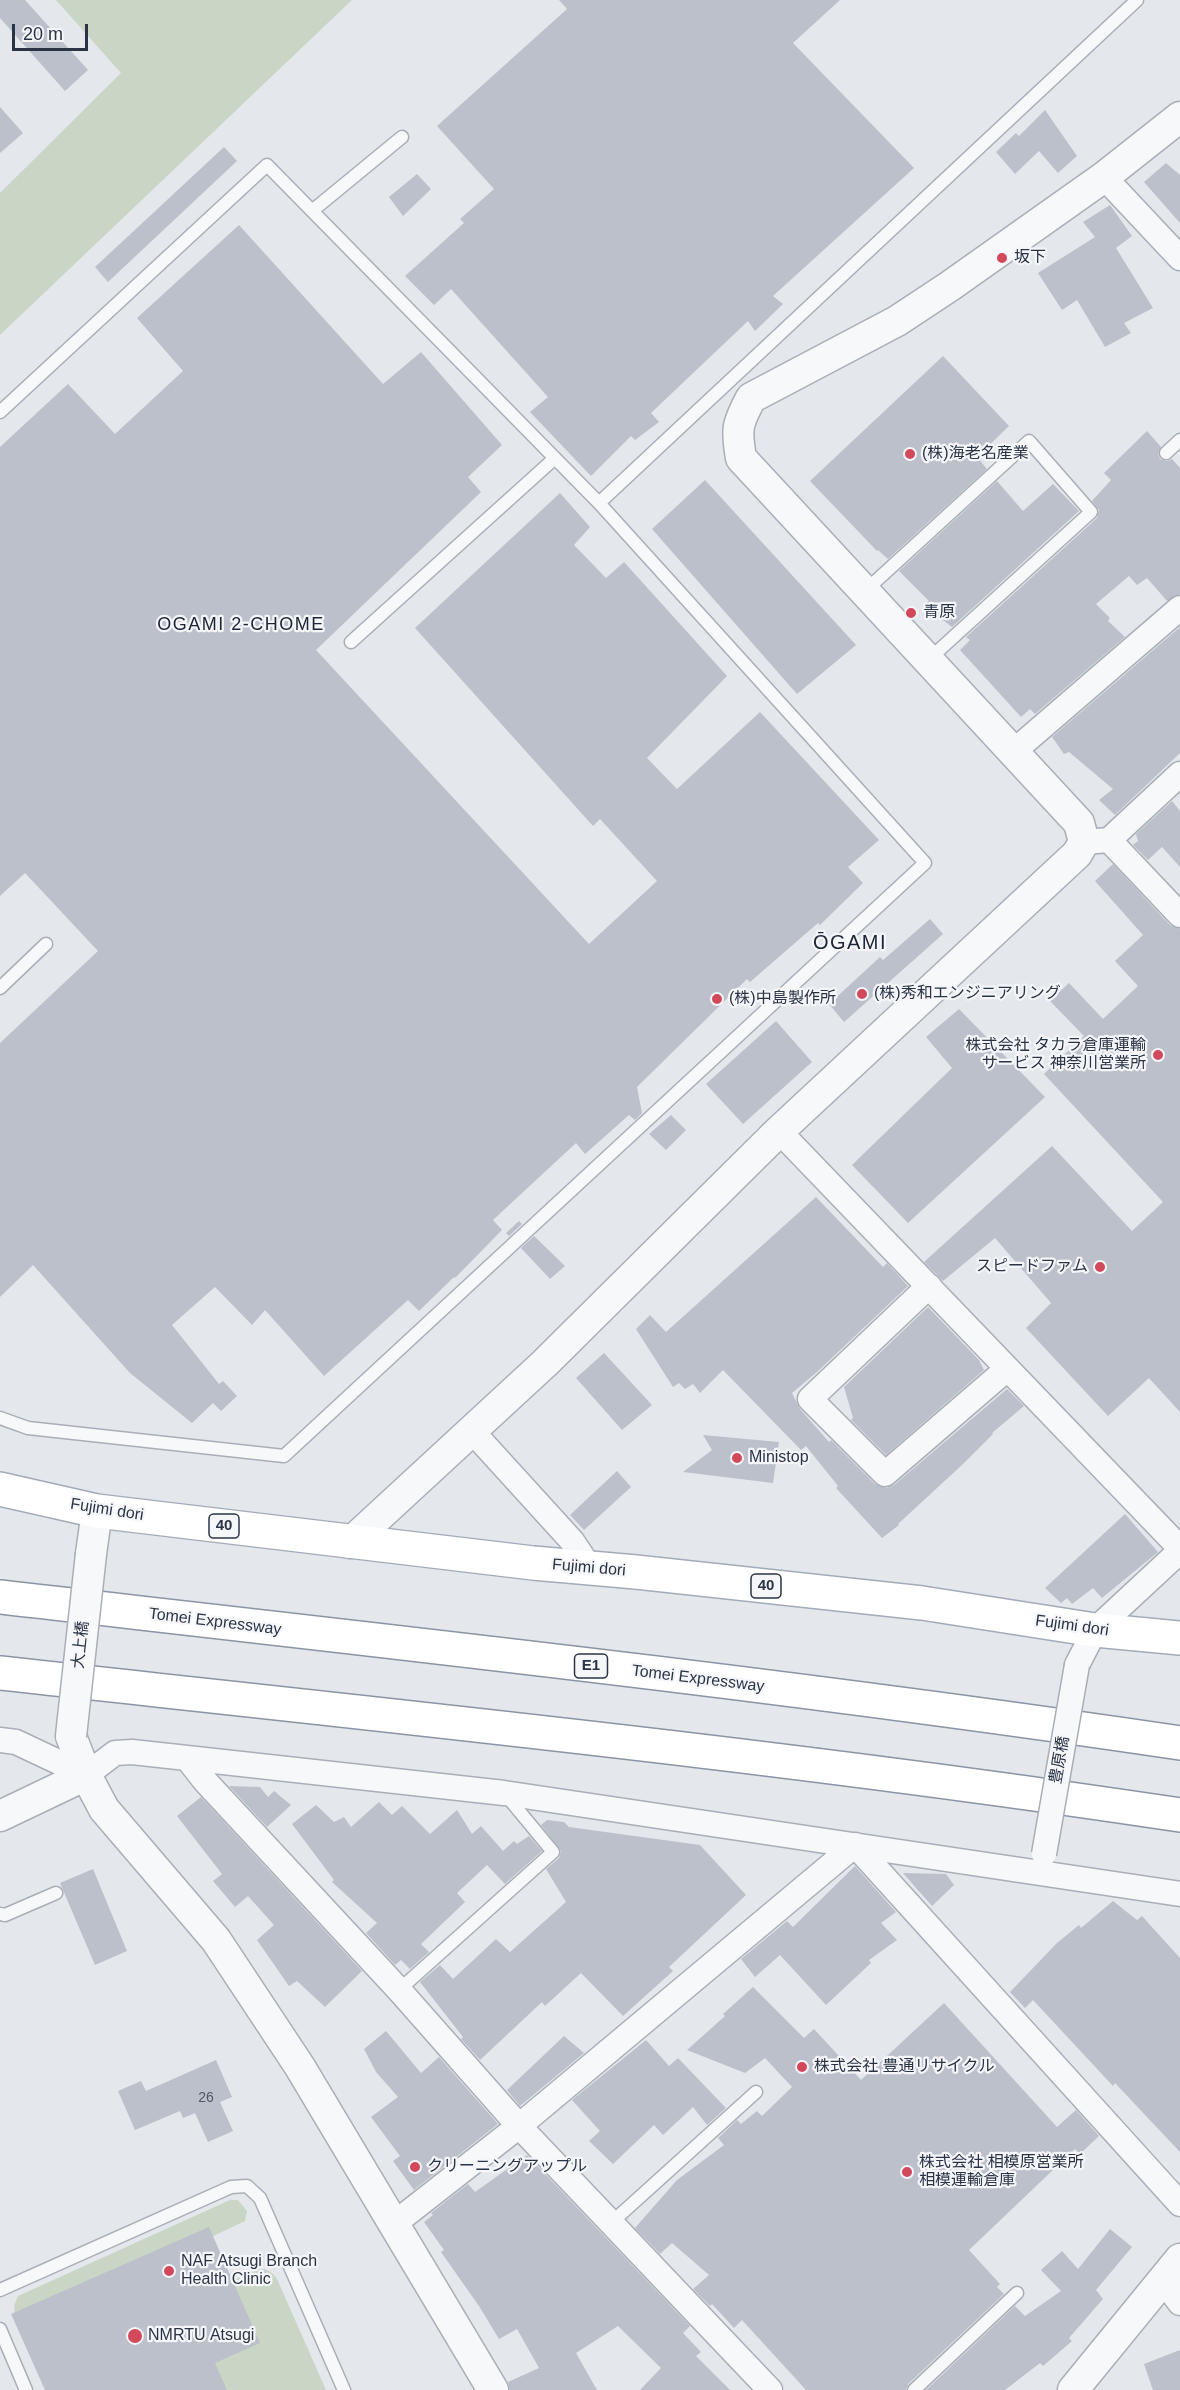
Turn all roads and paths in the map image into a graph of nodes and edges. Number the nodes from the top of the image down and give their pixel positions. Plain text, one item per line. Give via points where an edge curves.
1 (1137, 0) edge
2 (1180, 117) edge
3 (402, 137) dead end
4 (1104, 177) junction
5 (312, 211) junction
6 (1180, 258) edge
7 (0, 412) edge
8 (1180, 440) edge
9 (1166, 453) dead end
10 (555, 458) junction
11 (599, 503) junction
12 (864, 592) junction
13 (1180, 608) edge
14 (351, 642) dead end
15 (927, 661) junction
16 (1013, 752) junction
17 (1180, 774) edge
18 (1096, 841) junction
19 (1180, 915) edge
20 (46, 944) dead end
21 (0, 988) edge
22 (779, 1131) junction
23 (929, 1286) junction
24 (1007, 1369) junction
25 (0, 1418) edge
26 (471, 1430) junction
27 (0, 1489) edge
28 (97, 1511) junction
29 (350, 1543) junction
30 (1180, 1549) edge
31 (590, 1568) junction
32 (0, 1597) edge
33 (1095, 1630) junction
34 (1180, 1638) edge
35 (0, 1673) edge
36 (0, 1740) edge
37 (1180, 1743) edge
38 (187, 1758) junction
39 (86, 1774) junction
40 (504, 1794) junction
41 (1180, 1815) edge
42 (0, 1816) edge
43 (855, 1845) junction
44 (1044, 1864) junction
45 (56, 1893) dead end
46 (1180, 1894) edge
47 (0, 1914) edge
48 (399, 1989) junction
49 (756, 2092) dead end
50 (519, 2126) junction
51 (1180, 2204) edge
52 (395, 2223) junction
53 (611, 2223) junction
54 (1174, 2281) edge
55 (0, 2290) edge
56 (1017, 2293) dead end
57 (0, 2329) edge
58 (26, 2390) edge
59 (344, 2390) edge
60 (493, 2390) edge
61 (770, 2390) edge
62 (914, 2390) edge
63 (1073, 2390) edge

1 - 11 lane
2 - 4 street
3 - 5 lane
4 - 6 street
4 - 12 street via 897,321 751,398 740,417 737,434 741,458
5 - 7 lane via 267,165
5 - 10 lane
8 - 9 lane
10 - 11 lane
10 - 14 lane
11 - 25 lane via 925,863 284,1456 28,1428
12 - 15 street
12 - 15 lane via 1029,441 1091,512
13 - 16 street
15 - 16 street
16 - 18 street
17 - 18 street
18 - 19 street
18 - 22 street via 1077,854
20 - 21 lane
22 - 23 street
22 - 26 street
23 - 24 street
23 - 24 street via 810,1399 885,1474
24 - 30 street
26 - 29 street
26 - 31 street via 572,1541
27 - 28 main road, Fujimi dori / 40
28 - 29 main road, Fujimi dori / 40
28 - 39 street, 大上橋, bridge via 71,1737
29 - 31 main road, Fujimi dori / 40
30 - 33 street, 豊原橋
31 - 33 main road, Fujimi dori / 40 via 922,1603
32 - 37 main road, Tomei Expressway / E1 via 473,1651
33 - 34 main road, Fujimi dori / 40
33 - 44 street, 豊原橋, bridge via 1077,1665
35 - 41 main road via 462,1723 1007,1789
36 - 39 street via 16,1742
38 - 39 street via 115,1753
38 - 40 street
38 - 48 street
39 - 42 street
39 - 52 street via 104,1809 216,1940 300,2067
40 - 43 street
40 - 48 lane via 553,1852
43 - 44 street
43 - 50 street
43 - 51 street
44 - 46 street
45 - 47 lane via 5,1916
48 - 50 street
49 - 53 lane
50 - 52 street
50 - 53 street
52 - 60 street
53 - 61 street
54 - 63 street
55 - 59 lane via 231,2187 247,2186 260,2198
56 - 62 lane
57 - 58 lane

